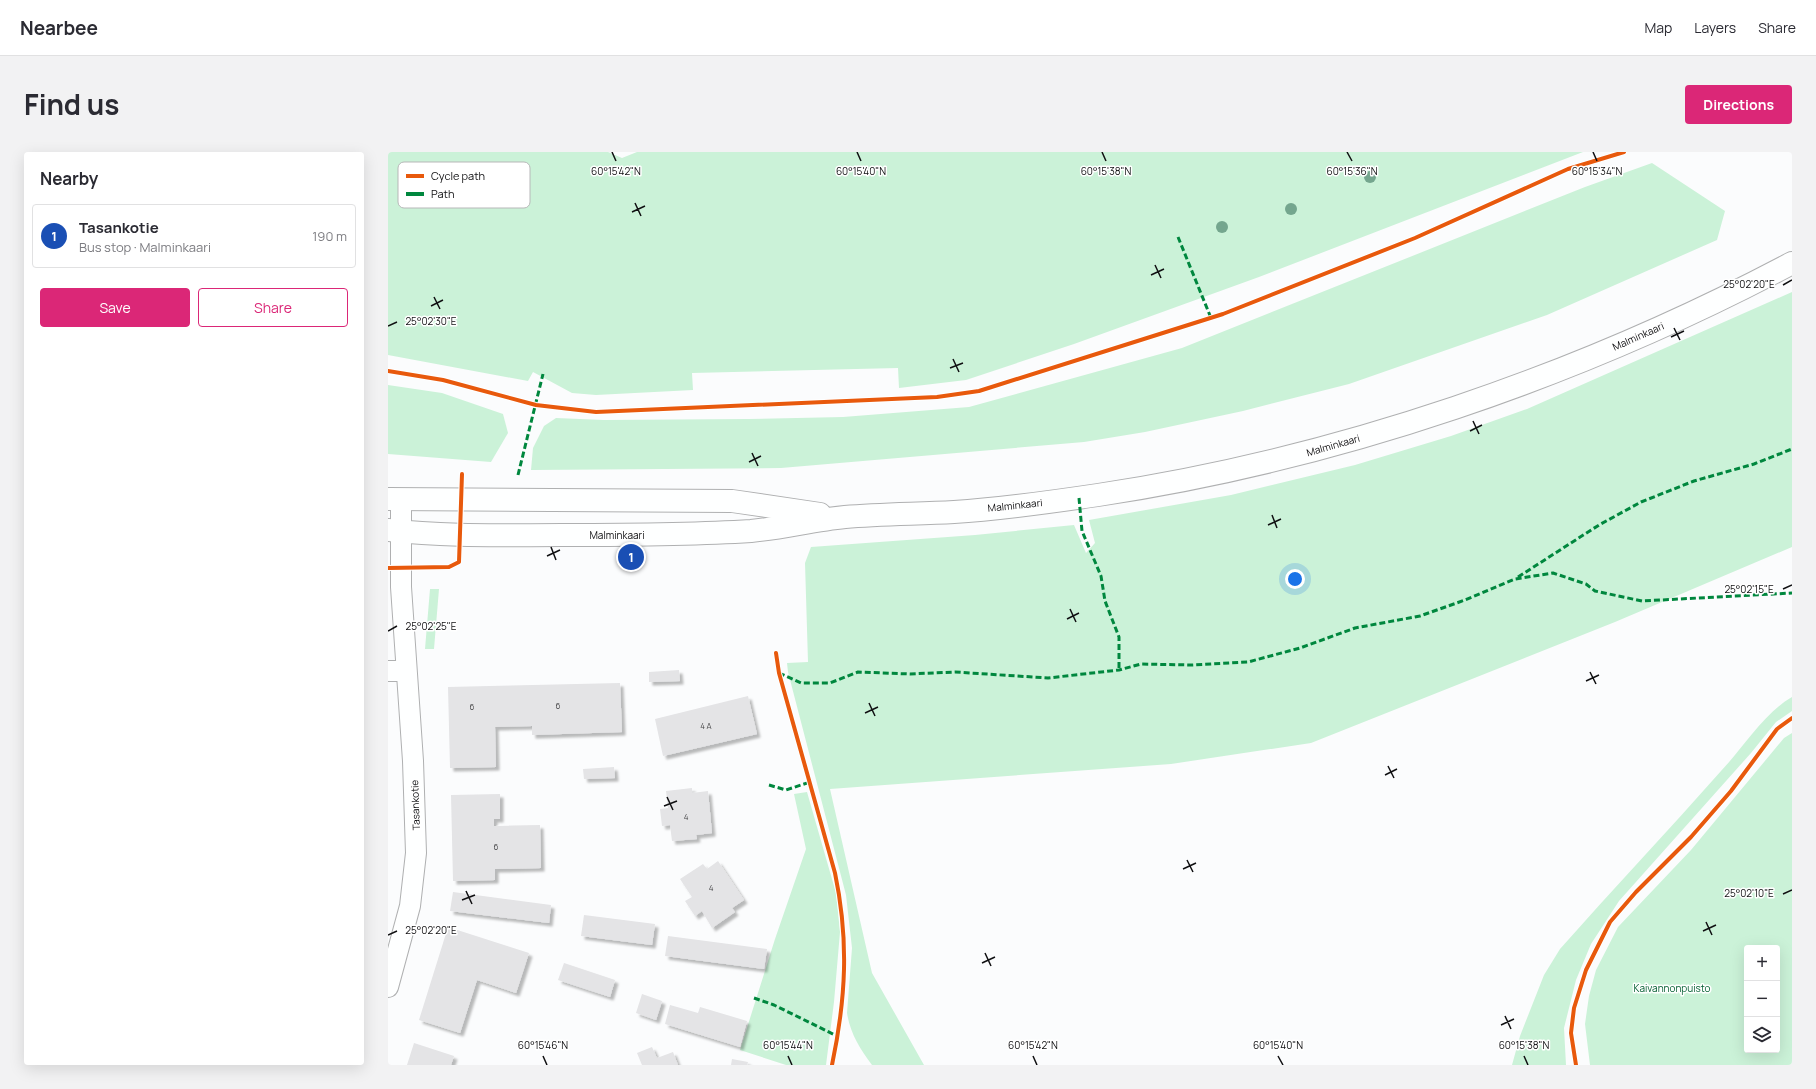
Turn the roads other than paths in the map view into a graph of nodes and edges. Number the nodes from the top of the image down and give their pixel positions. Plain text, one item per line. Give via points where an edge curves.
1 (1792, 263) edge
2 (395, 499) edge
3 (845, 517) junction
4 (395, 530) edge
5 (397, 671) edge
6 (388, 987) edge

1 - 3 main road, Malminkaari via 1655,329 1579,361 1466,404 1326,447 1245,468 1100,495 957,512
2 - 3 main road, Malminkaari via 732,501
2 - 4 street, Tasankotie
3 - 4 main road, Malminkaari via 754,530 655,534 460,535
4 - 5 street, Tasankotie via 400,568
5 - 6 street, Tasankotie via 415,794 416,853 410,906

